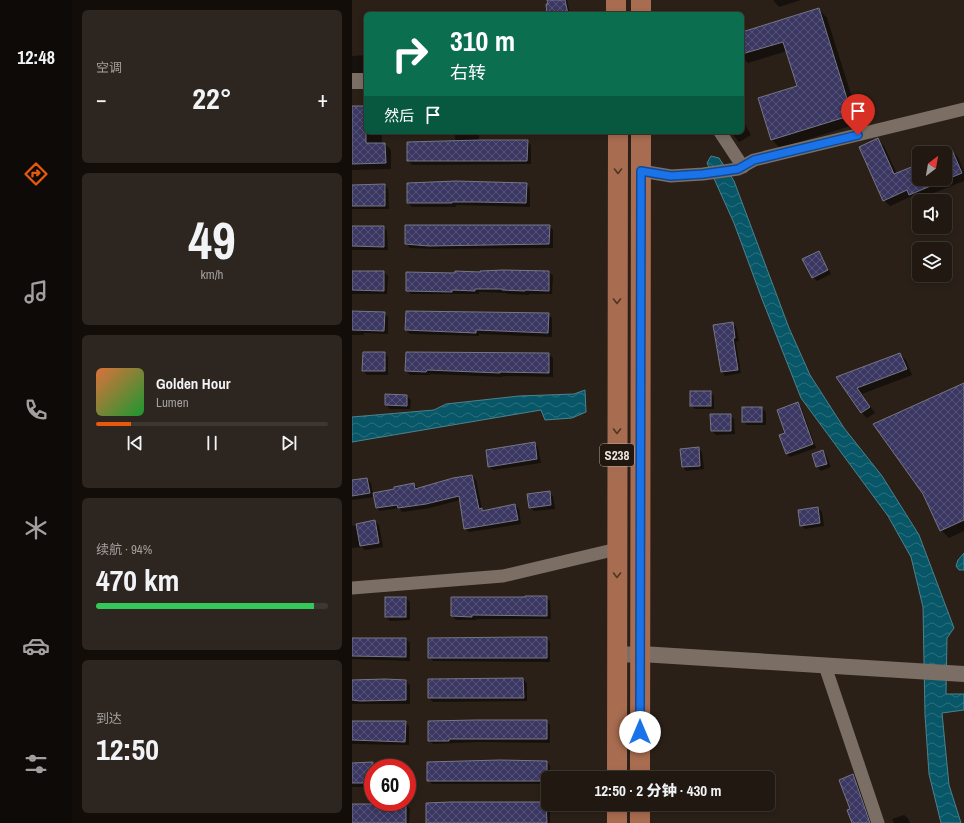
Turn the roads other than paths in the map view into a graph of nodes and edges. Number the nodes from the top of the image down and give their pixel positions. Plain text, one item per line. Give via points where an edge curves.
1 (616, 0) edge
2 (641, 0) edge
3 (616, 12) edge
4 (641, 12) edge
5 (364, 80) edge
6 (352, 81) edge
7 (964, 109) edge
8 (618, 134) edge
9 (641, 134) edge
10 (721, 134) edge
11 (743, 166) junction
12 (641, 171) junction
13 (617, 549) junction
14 (352, 588) edge
15 (641, 654) junction
16 (617, 655) junction
17 (825, 666) junction
18 (964, 674) edge
19 (617, 771) edge
20 (640, 771) edge
21 (617, 811) edge
22 (640, 811) edge
23 (617, 823) edge
24 (640, 823) edge
25 (878, 823) edge

1 - 3 main road
2 - 4 main road
5 - 6 street
7 - 11 street via 754,160
8 -> 13 main road, S238
9 - 12 main road, S238
10 - 11 street
11 - 12 street via 703,174 671,176
12 - 15 main road, S238
13 - 14 street via 503,576
13 -> 16 main road, S238
15 - 16 street
15 - 17 street
15 - 20 main road, S238
16 - 19 main road, S238
17 - 18 street
17 - 25 street
21 - 23 main road
22 - 24 main road

